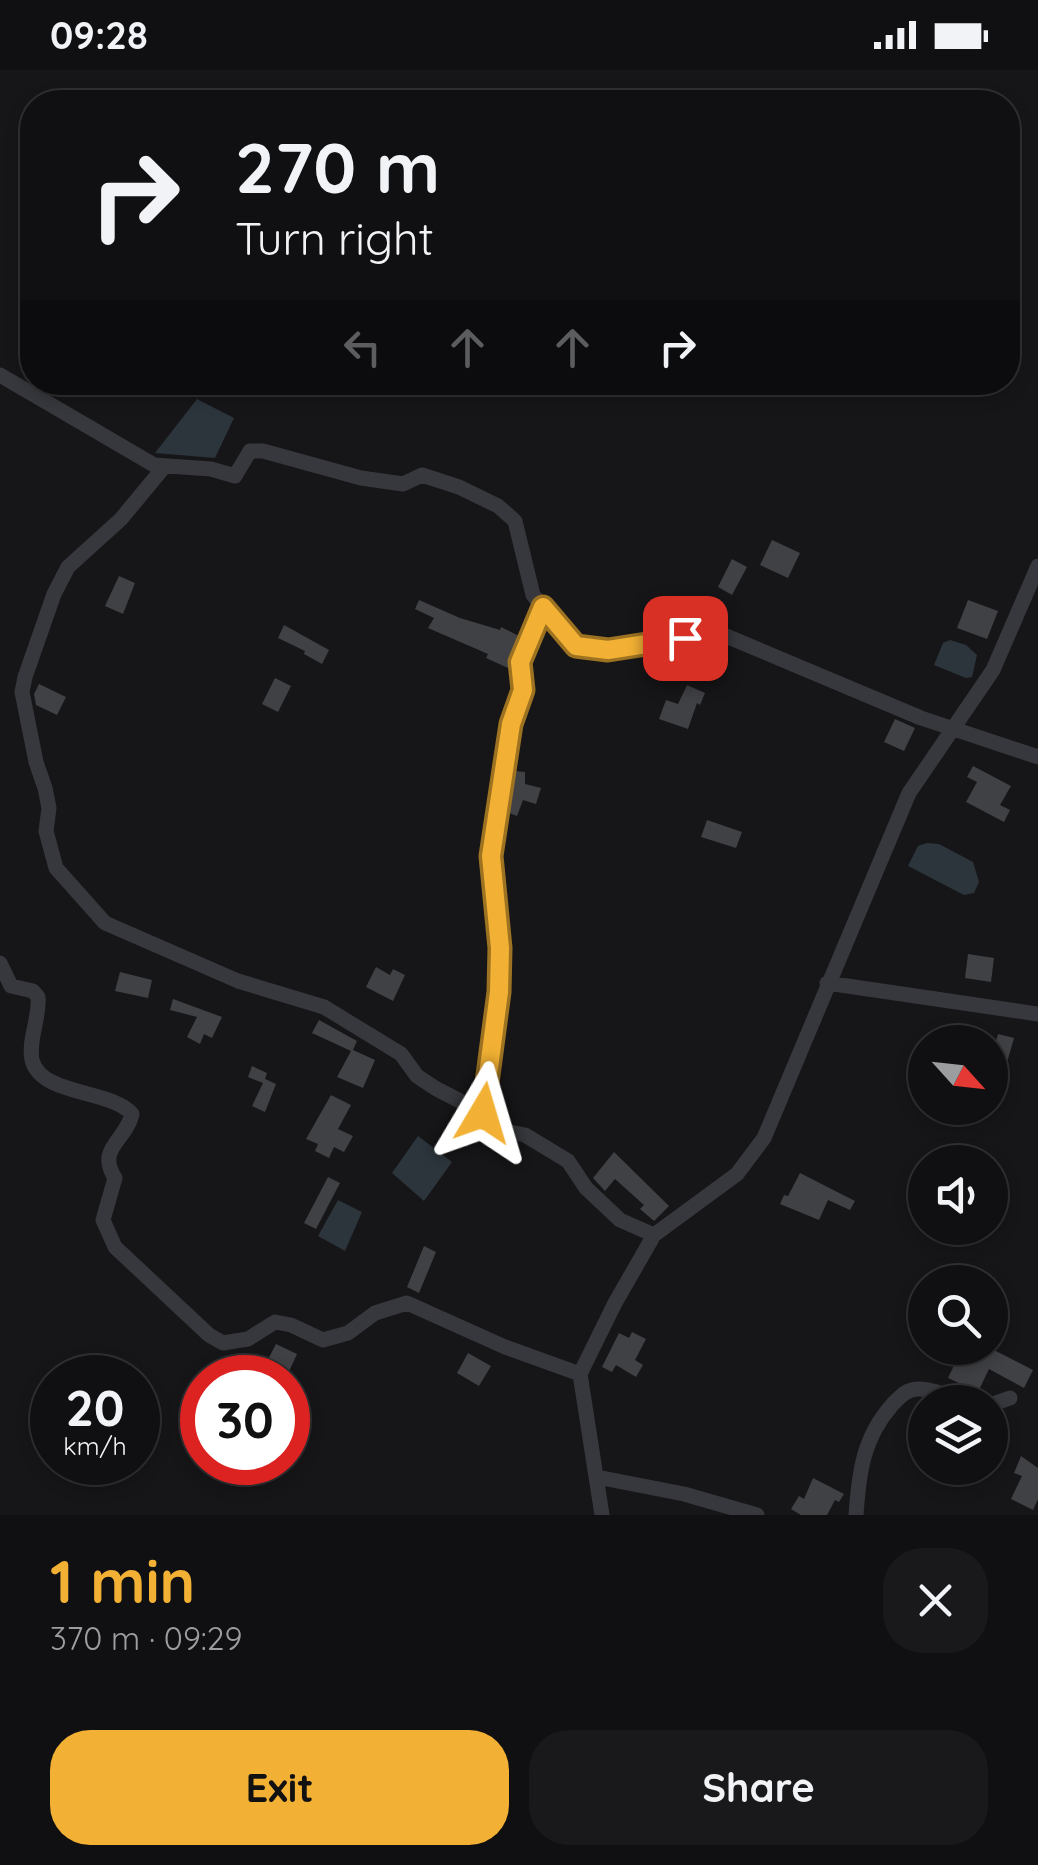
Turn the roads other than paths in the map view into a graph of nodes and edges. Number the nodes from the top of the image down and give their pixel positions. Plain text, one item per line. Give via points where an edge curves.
1 (34, 395) edge
2 (164, 467) junction
3 (1038, 566) edge
4 (1034, 588) edge
5 (543, 607) junction
6 (952, 728) junction
7 (1038, 758) edge
8 (0, 963) edge
9 (828, 983) junction
10 (1038, 1014) edge
11 (483, 1113) junction
12 (654, 1235) junction
13 (580, 1374) junction
14 (908, 1392) edge
15 (598, 1477) junction
16 (602, 1515) edge
17 (757, 1515) edge
18 (856, 1515) edge

1 - 2 street
2 - 5 street via 235,476 250,451 264,450 361,478 403,484 422,475 459,487 514,521 533,594
2 - 11 street via 68,567 25,677 22,692 56,868 104,923 238,981 324,1007 401,1054 418,1076
3 - 4 street
4 - 6 street via 993,670
5 - 6 street via 576,646 608,650 719,633
5 - 11 street via 520,662 523,690 511,724 491,856 499,992
6 - 7 street
6 - 9 street via 909,793
8 - 13 street via 11,986 38,997 32,1061 39,1070 132,1114 107,1158 115,1178 103,1220 115,1248 209,1335 223,1343 275,1322 323,1340 407,1303
9 - 10 street
9 - 12 street via 764,1138 737,1174
11 - 12 street via 568,1161 620,1220
12 - 13 street
13 - 15 street
14 - 18 street via 867,1441
15 - 16 street
15 - 17 street

